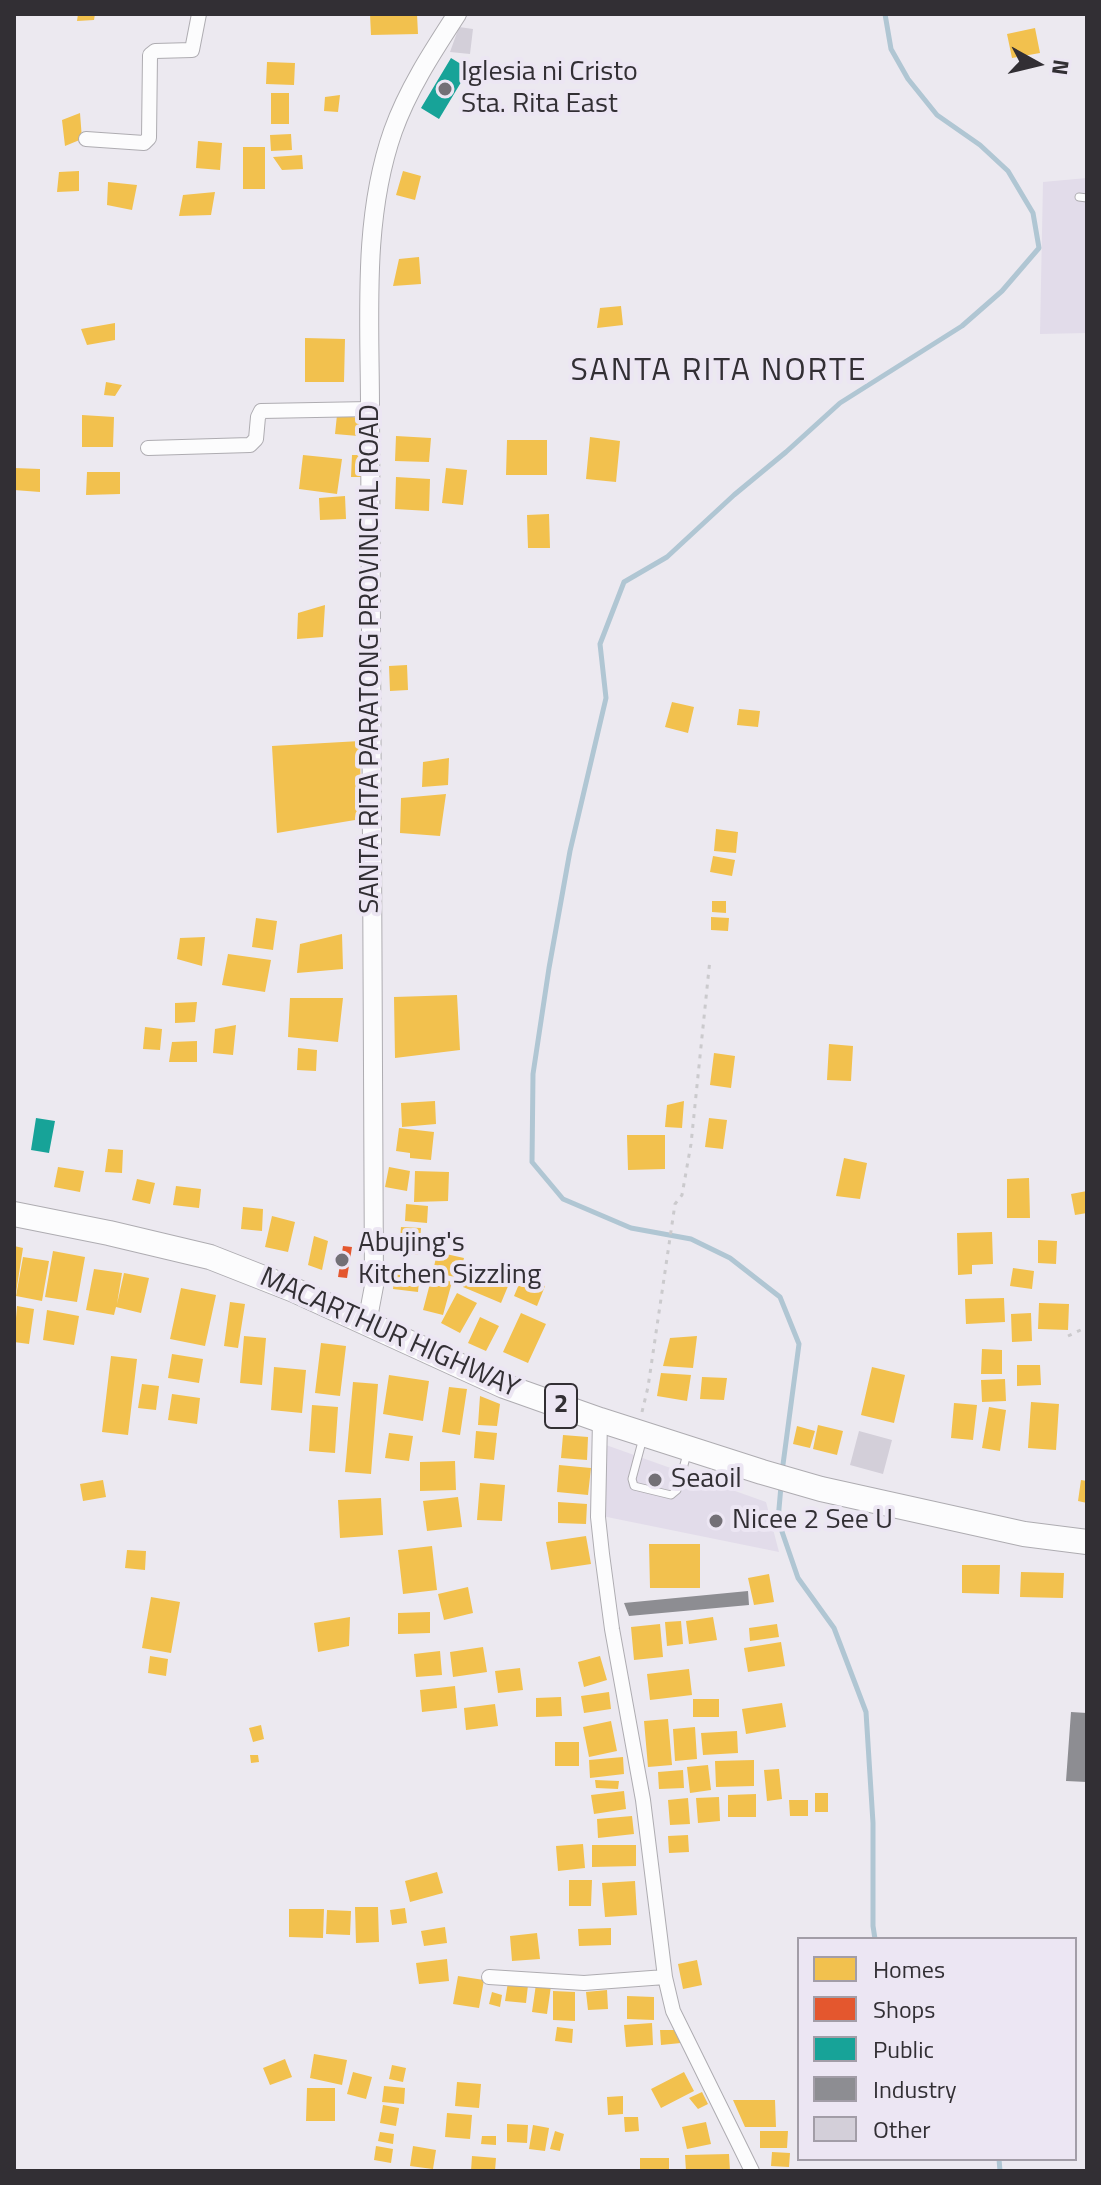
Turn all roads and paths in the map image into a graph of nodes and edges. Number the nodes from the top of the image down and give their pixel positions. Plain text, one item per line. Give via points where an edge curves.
1 (199, 14) edge
2 (457, 14) edge
3 (86, 139) dead end
4 (370, 409) junction
5 (148, 448) dead end
6 (710, 959) dead end
7 (14, 1214) edge
8 (367, 1323) junction
9 (1087, 1327) edge
10 (1068, 1336) dead end
11 (600, 1420) junction
12 (641, 1433) junction
13 (688, 1448) junction
14 (1087, 1542) edge
15 (489, 1977) dead end
16 (665, 1977) junction
17 (752, 2171) edge

1 - 3 street via 192,50 150,55 149,138 144,143
2 - 4 street, SANTA RITA PARATONG PROVINCIAL ROAD via 422,67 393,131 378,188 370,288
4 - 5 street via 261,411 250,445
4 - 8 street, SANTA RITA PARATONG PROVINCIAL ROAD via 374,1286
6 - 12 path via 691,1144 682,1195 675,1204
7 - 8 highway, MACARTHUR HIGHWAY / 2 via 210,1257
8 - 11 highway, MACARTHUR HIGHWAY / 2 via 504,1386
9 - 10 path
11 - 12 highway, MACARTHUR HIGHWAY / 2
11 - 16 street via 602,1554 643,1800
12 - 13 highway, MACARTHUR HIGHWAY / 2
12 - 13 lane via 634,1486 671,1495
13 - 14 highway, MACARTHUR HIGHWAY / 2 via 821,1489 1024,1534
15 - 16 street via 584,1983
16 - 17 street via 673,2011

